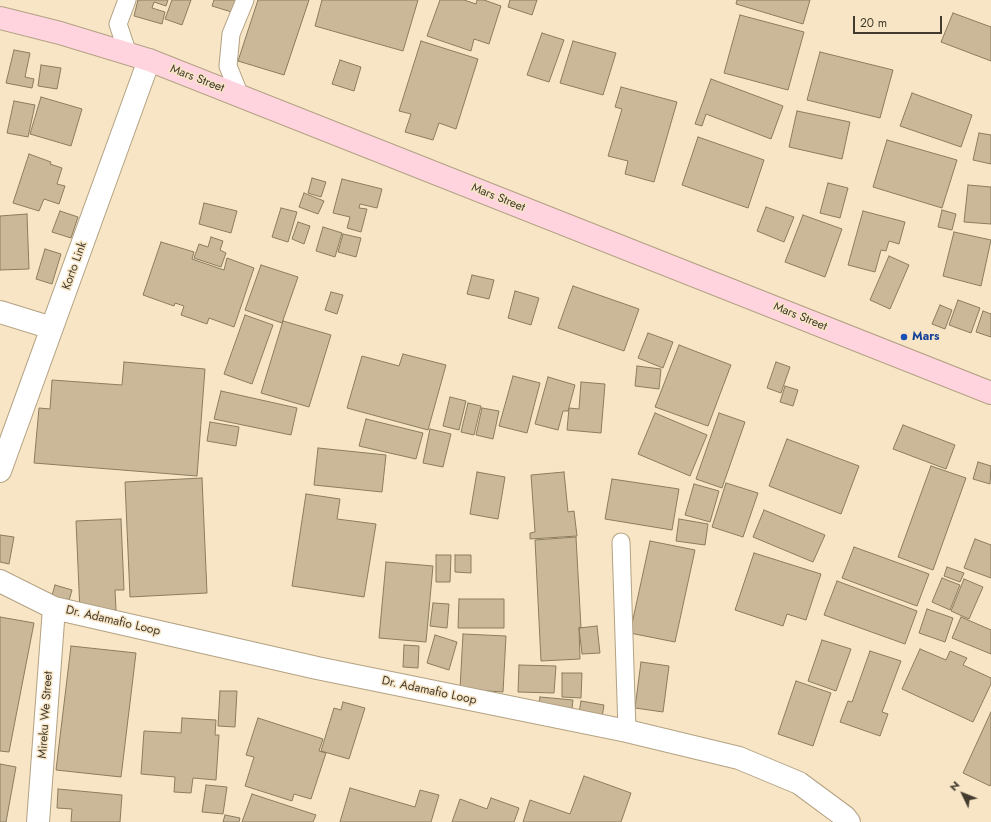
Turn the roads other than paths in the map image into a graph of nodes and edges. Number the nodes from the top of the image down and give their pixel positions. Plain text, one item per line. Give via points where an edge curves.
1 (127, 0) edge
2 (245, 0) edge
3 (0, 18) edge
4 (128, 54) junction
5 (149, 60) junction
6 (240, 96) junction
7 (0, 312) edge
8 (52, 328) junction
9 (991, 393) edge
10 (0, 471) edge
11 (621, 542) dead end
12 (0, 581) edge
13 (54, 608) junction
14 (626, 731) junction
15 (38, 822) edge
16 (849, 822) edge

1 - 4 lane via 118,24
2 - 6 lane via 231,34 228,66
3 - 4 street, Mars Street
4 - 5 street, Mars Street
5 - 6 street, Mars Street
5 - 8 street, Korto Link
6 - 9 street, Mars Street
7 - 8 street
8 - 10 street, Korto Link
11 - 14 lane
12 - 13 street, Dr. Adamafio Loop
13 - 14 street, Dr. Adamafio Loop via 317,668
13 - 15 street, Mireku We Street
14 - 16 street, Dr. Adamafio Loop via 739,758 799,783

